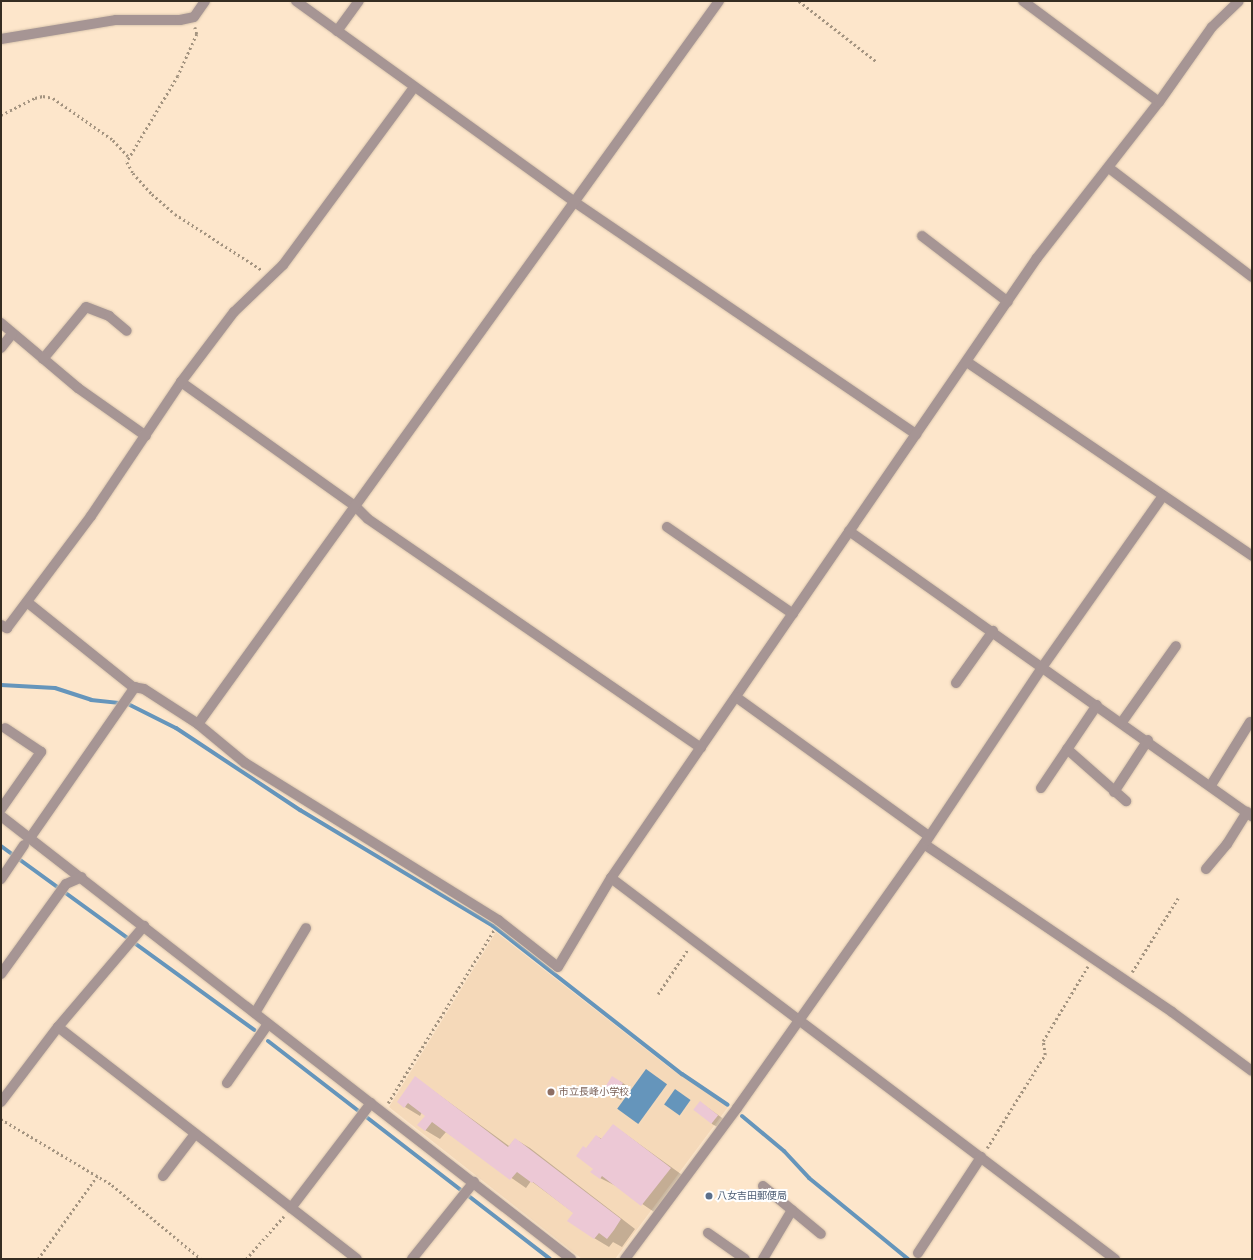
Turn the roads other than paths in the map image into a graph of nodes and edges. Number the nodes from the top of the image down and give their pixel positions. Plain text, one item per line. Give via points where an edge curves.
1 (205, 1) edge
2 (296, 1) edge
3 (359, 1) edge
4 (718, 1) edge
5 (1023, 1) edge
6 (1239, 1) edge
7 (337, 31) junction
8 (1, 39) edge
9 (414, 86) junction
10 (1160, 102) junction
11 (1109, 168) junction
12 (573, 202) junction
13 (922, 236) dead end
14 (1252, 277) edge
15 (1008, 302) junction
16 (1, 323) edge
17 (127, 331) dead end
18 (12, 334) junction
19 (1, 348) edge
20 (43, 359) junction
21 (966, 362) junction
22 (181, 382) junction
23 (916, 434) junction
24 (146, 436) junction
25 (1163, 496) junction
26 (355, 506) junction
27 (667, 528) dead end
28 (849, 531) junction
29 (1252, 556) edge
30 (27, 602) junction
31 (793, 614) junction
32 (1, 625) edge
33 (993, 631) junction
34 (1176, 646) dead end
35 (1043, 666) junction
36 (956, 684) dead end
37 (135, 687) junction
38 (736, 697) junction
39 (1097, 705) junction
40 (1122, 722) junction
41 (1250, 722) dead end
42 (198, 724) junction
43 (5, 728) dead end
44 (1148, 740) junction
45 (701, 748) junction
46 (1067, 749) junction
47 (1211, 785) junction
48 (1041, 788) dead end
49 (1114, 792) junction
50 (1126, 801) dead end
51 (1, 809) edge
52 (1249, 814) edge
53 (1, 816) edge
54 (927, 840) junction
55 (27, 841) junction
56 (1206, 869) dead end
57 (82, 877) junction
58 (611, 878) junction
59 (1, 879) edge
60 (144, 926) junction
61 (306, 928) dead end
62 (1, 974) edge
63 (255, 1013) junction
64 (800, 1020) junction
65 (268, 1024) junction
66 (58, 1027) junction
67 (1252, 1070) edge
68 (227, 1083) dead end
69 (1, 1102) edge
70 (371, 1103) junction
71 (195, 1134) junction
72 (981, 1157) junction
73 (163, 1176) dead end
74 (474, 1182) junction
75 (763, 1186) dead end
76 (291, 1208) junction
77 (792, 1210) junction
78 (708, 1233) dead end
79 (821, 1234) dead end
80 (918, 1253) dead end
81 (357, 1259) edge
82 (412, 1259) edge
83 (571, 1259) edge
84 (625, 1259) edge
85 (745, 1259) edge
86 (763, 1259) edge
87 (1115, 1259) edge

1 - 8 street via 191,18 157,21 116,20
2 - 7 street
3 - 7 street
4 - 12 street
5 - 10 street
6 - 10 street via 1212,27
7 - 9 street
9 - 12 street
9 - 22 street via 283,265 234,312
10 - 11 street
11 - 14 street
11 - 15 street via 1037,258
12 - 23 street
12 - 26 street
13 - 15 street
15 - 21 street
16 - 18 street
17 - 20 street via 109,316 86,307
18 - 19 street
18 - 20 street
20 - 24 street via 78,388
21 - 23 street
21 - 25 street
22 - 24 street
22 - 26 street
23 - 28 street
24 - 30 street
25 - 29 street
25 - 35 street
26 - 42 street
26 - 45 street via 368,519
27 - 31 street
28 - 31 street
28 - 33 street
30 - 32 street via 7,628
30 - 37 street
31 - 38 street
33 - 35 street
33 - 36 street
34 - 40 street
35 - 39 street
35 - 54 street
37 - 42 street via 144,689
37 - 55 street
38 - 45 street
38 - 54 street
39 - 40 street
39 - 46 street
40 - 44 street
41 - 47 street
42 - 58 street via 245,763 498,920 558,967
43 - 51 street via 41,752
44 - 47 street
44 - 49 street
45 - 58 street
46 - 48 street
46 - 49 street
47 - 52 street
49 - 50 street
52 - 56 street
53 - 55 street
54 - 64 street
54 - 67 street
55 - 57 street
55 - 59 street
57 - 60 street
57 - 62 street via 66,884
58 - 64 street
60 - 63 street
60 - 66 street
61 - 63 street
63 - 65 street
64 - 72 street
64 - 84 street
65 - 68 street
65 - 70 street
66 - 69 street
66 - 71 street
70 - 74 street
70 - 76 street
71 - 73 street
71 - 76 street
72 - 80 street
72 - 87 street
74 - 82 street
74 - 83 street
75 - 77 street
76 - 81 street
77 - 79 street
77 - 86 street
78 - 85 street

